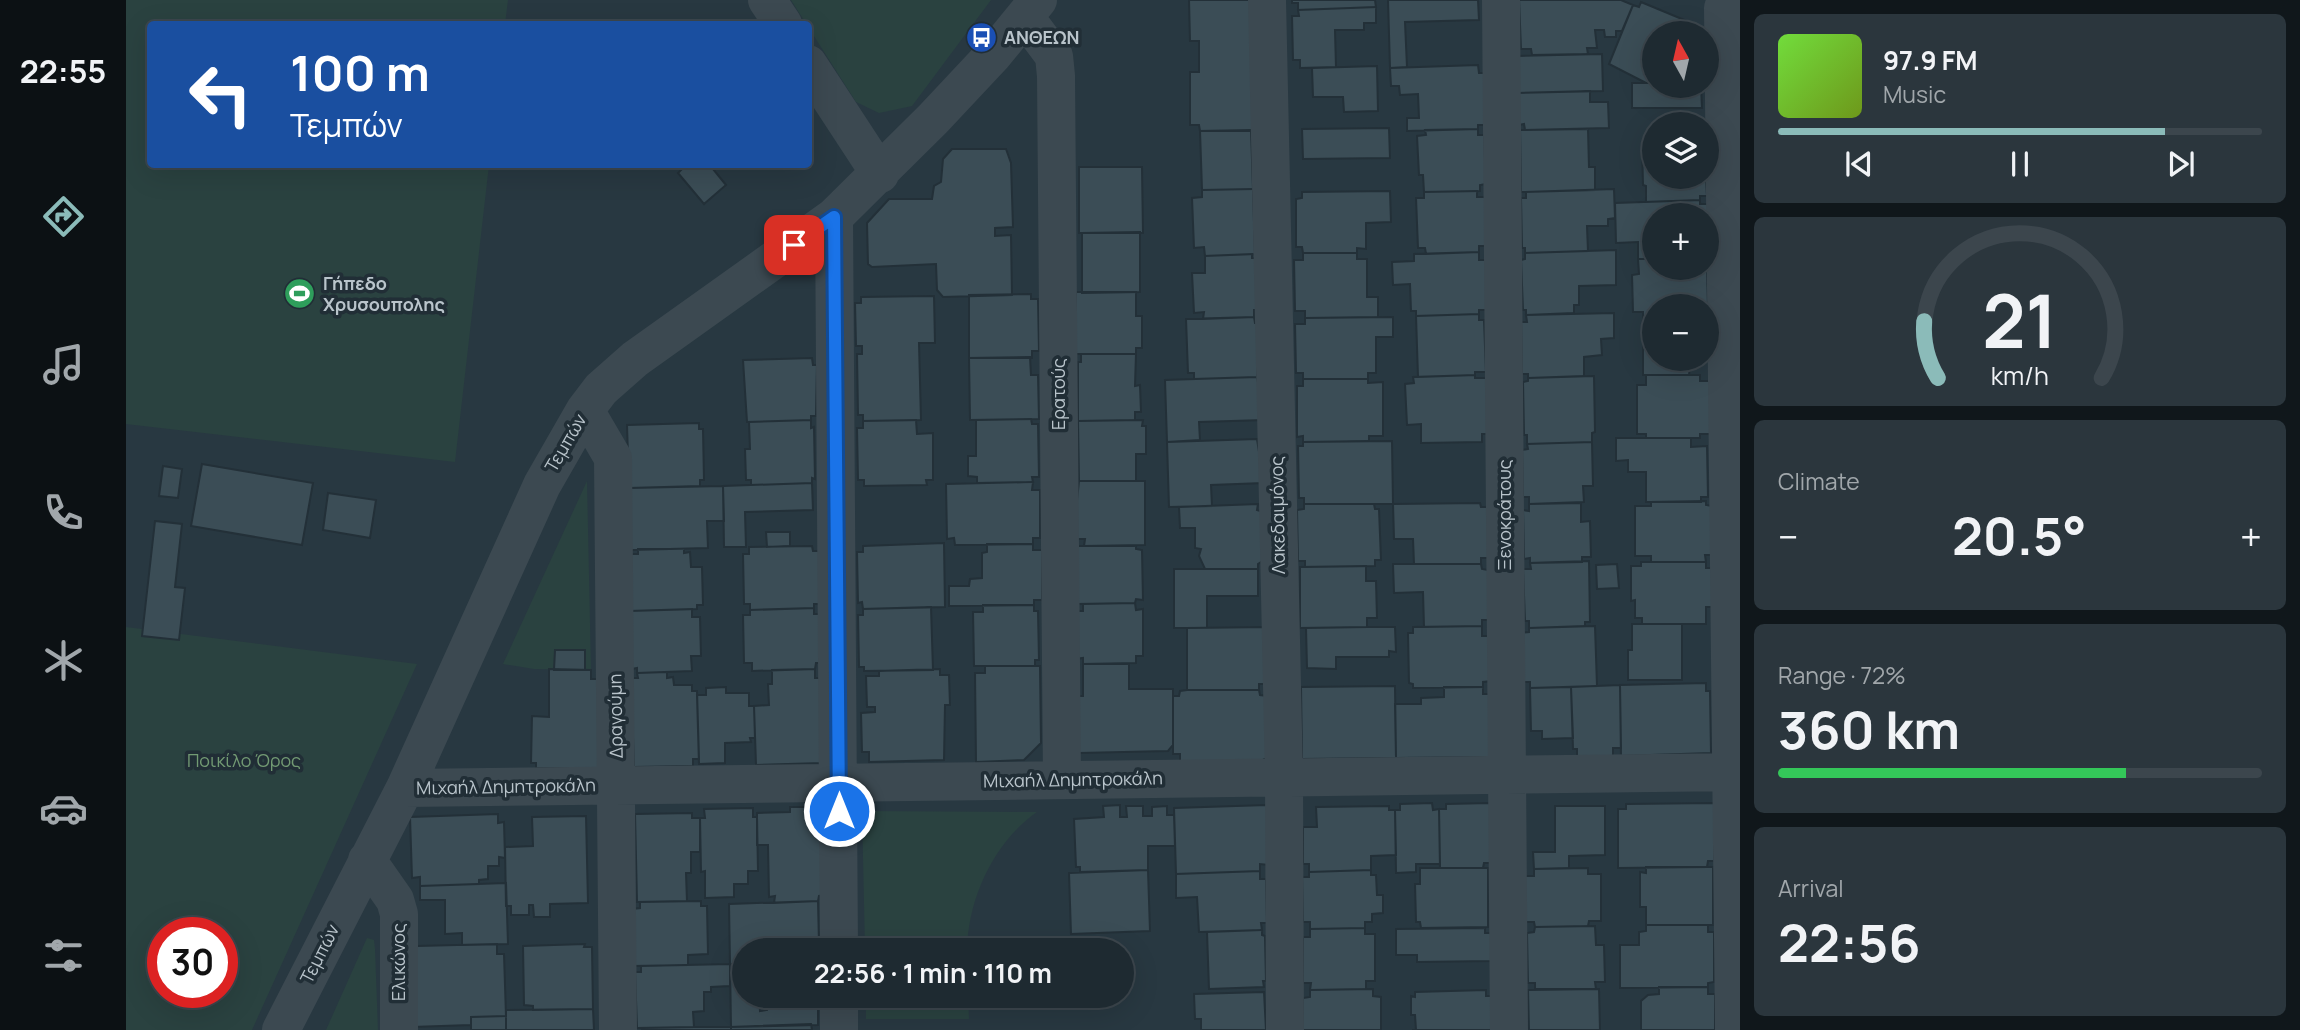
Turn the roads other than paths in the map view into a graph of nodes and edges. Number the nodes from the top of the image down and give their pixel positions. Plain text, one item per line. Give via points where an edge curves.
1 (767, 0) edge
2 (1268, 0) edge
3 (1501, 0) edge
4 (1032, 8) edge
5 (1722, 8) edge
6 (781, 21) edge
7 (812, 70) edge
8 (880, 174) junction
9 (834, 217) junction
10 (585, 410) junction
11 (1735, 772) edge
12 (1507, 775) junction
13 (1284, 778) junction
14 (1062, 780) junction
15 (839, 783) junction
16 (617, 786) junction
17 (405, 788) junction
18 (367, 860) junction
19 (839, 938) edge
20 (839, 1008) edge
21 (281, 1030) edge
22 (399, 1030) edge
23 (618, 1030) edge
24 (839, 1030) edge
25 (1285, 1030) edge
26 (1509, 1030) edge
27 (1734, 1030) edge

1 - 6 street
2 - 13 street, Λακεδαιμόνος
3 - 12 street, Ξενοκράτους
4 - 8 street, Τεμπών
4 - 14 street, Ερατούς via 1054,56 1056,76
5 - 11 street
7 - 8 street
8 - 9 street, Τεμπών
9 - 10 street, Τεμπών via 635,359
9 - 15 street
10 - 16 street, Δραγούμη via 613,458
10 - 17 street, Τεμπών via 542,485
11 - 12 street, Μιχαήλ Δημητροκάλη
11 - 27 street
12 - 13 street, Μιχαήλ Δημητροκάλη
12 - 26 street, Ξενοκράτους
13 - 14 street, Μιχαήλ Δημητροκάλη
13 - 25 street, Λακεδαιμόνος
14 - 15 street, Μιχαήλ Δημητροκάλη
15 - 16 street, Μιχαήλ Δημητροκάλη
15 - 19 street
16 - 17 street, Μιχαήλ Δημητροκάλη
16 - 23 street, Δραγούμη
17 - 18 street, Τεμπών
18 - 21 street, Τεμπών
18 - 22 street, Ελικώνος via 395,900 399,915
20 - 24 street

